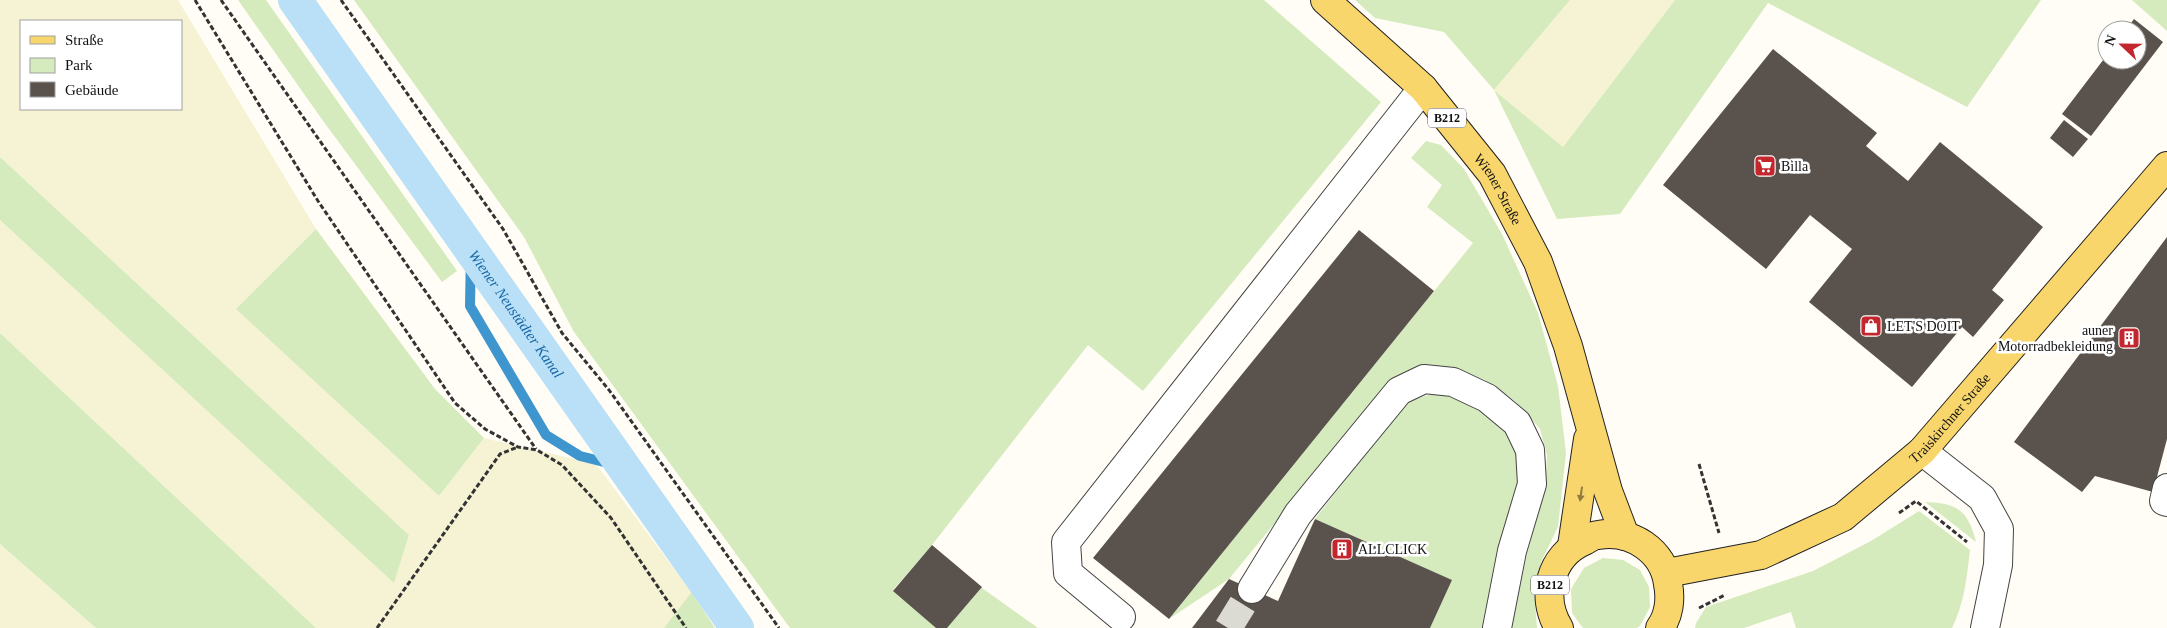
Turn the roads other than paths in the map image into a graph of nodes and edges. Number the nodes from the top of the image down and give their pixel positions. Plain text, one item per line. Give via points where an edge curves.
1 (1325, 0) edge
2 (1423, 88) junction
3 (2167, 166) edge
4 (1590, 428) junction
5 (1922, 451) junction
6 (2167, 488) edge
7 (2167, 502) edge
8 (1625, 536) junction
9 (1572, 546) junction
10 (1667, 572) junction
11 (1252, 589) tunnel mouth
12 (1121, 617) dead end
13 (1497, 628) edge
14 (1559, 628) edge
15 (1660, 628) edge
16 (1985, 628) edge

1 - 2 main road, Wiener Straße / B212
2 - 4 main road, Wiener Straße / B212 via 1492,174 1538,262 1568,346
2 - 12 street via 1066,542 1068,573
3 - 5 main road, Traiskirchner Straße
4 - 8 main road, Wiener Straße / B212
4 -> 9 main road, Wiener Straße / B212
5 - 10 main road, Traiskirchner Straße via 1843,517 1761,555
5 - 16 street via 1982,498 1999,529 1998,565
6 - 7 street via 2164,501
8 - 9 main road, Wiener Straße / B212 via 1598,535
8 - 10 main road, Wiener Straße / B212 via 1643,544 1657,556
9 - 14 main road, Wiener Straße / B212 via 1550,579 1548,598 1552,618
10 - 15 main road, Wiener Straße / B212 via 1670,598
11 - 13 street via 1298,514 1399,391 1424,379 1453,382 1487,398 1517,424 1530,450 1532,484 1512,551

